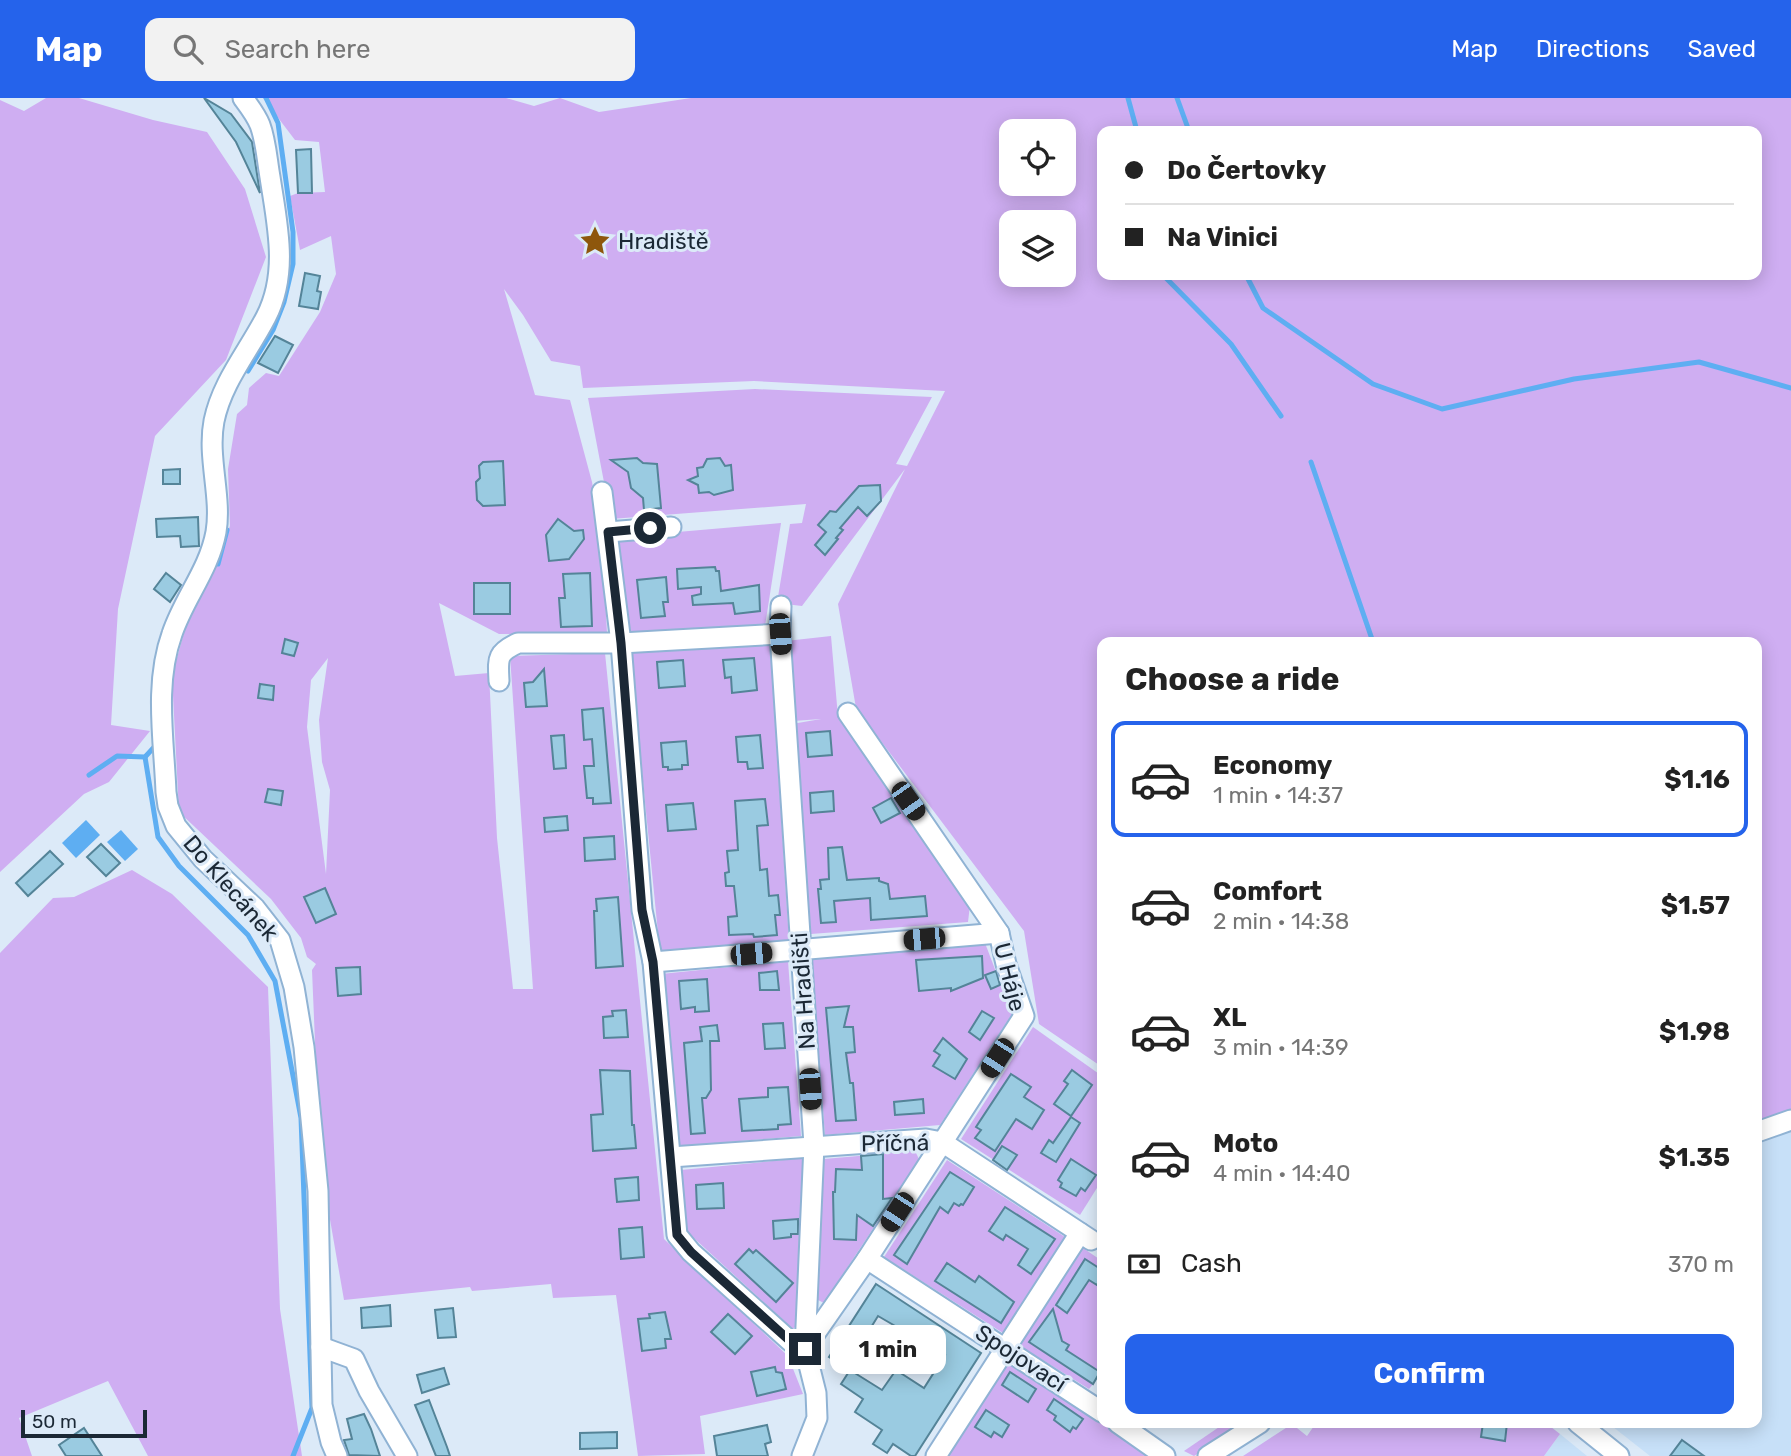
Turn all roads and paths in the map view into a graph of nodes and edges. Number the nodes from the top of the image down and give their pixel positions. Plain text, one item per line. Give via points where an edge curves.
1 (243, 98) edge
2 (602, 492) dead end
3 (671, 527) dead end
4 (608, 532) junction
5 (781, 606) dead end
6 (780, 634) junction
7 (621, 643) junction
8 (499, 681) dead end
9 (848, 713) dead end
10 (999, 933) junction
11 (800, 950) junction
12 (653, 962) junction
13 (1791, 1120) edge
14 (1762, 1130) edge
15 (942, 1142) junction
16 (814, 1145) junction
17 (671, 1157) junction
18 (867, 1259) junction
19 (321, 1347) junction
20 (1006, 1348) junction
21 (805, 1349) junction
22 (1097, 1409) edge
23 (1125, 1428) edge
24 (1251, 1428) edge
25 (1584, 1428) edge
26 (337, 1456) edge
27 (407, 1456) edge
28 (802, 1456) edge
29 (936, 1456) edge
30 (1165, 1456) edge
31 (1208, 1456) edge
32 (1619, 1456) edge

1 - 19 street, Do Klecánek via 260,126 265,146 279,230 278,284 267,316 219,401 214,424 217,527 212,550 172,632 164,664 166,792 176,826 280,940 294,987 315,1142
2 - 4 street
3 - 4 street
4 - 7 street
5 - 6 street, Na Hradišti
6 - 7 street
6 - 11 street, Na Hradišti
7 - 8 street via 517,643 503,650 498,659
7 - 12 street via 642,910
9 - 10 street, U Háje
10 - 11 street
10 - 15 street, U Háje via 1024,1016
11 - 12 street
11 - 16 street, Na Hradišti
12 - 17 street
13 - 14 street
15 - 16 street, Příčná
15 - 18 street, U Háje
15 - 20 street, Příčná via 1085,1236
16 - 17 street, Příčná
16 - 21 street, Na Hradišti
17 - 21 street via 677,1235 790,1341
18 - 20 street, Spojovací
18 - 21 street, U Háje
19 - 26 street, Do Klecánek via 322,1405
19 - 27 street via 354,1359
20 - 22 street, Spojovací
20 - 29 street
21 - 28 street, Na Hradišti via 817,1418
23 - 30 street
24 - 31 street
25 - 32 street

